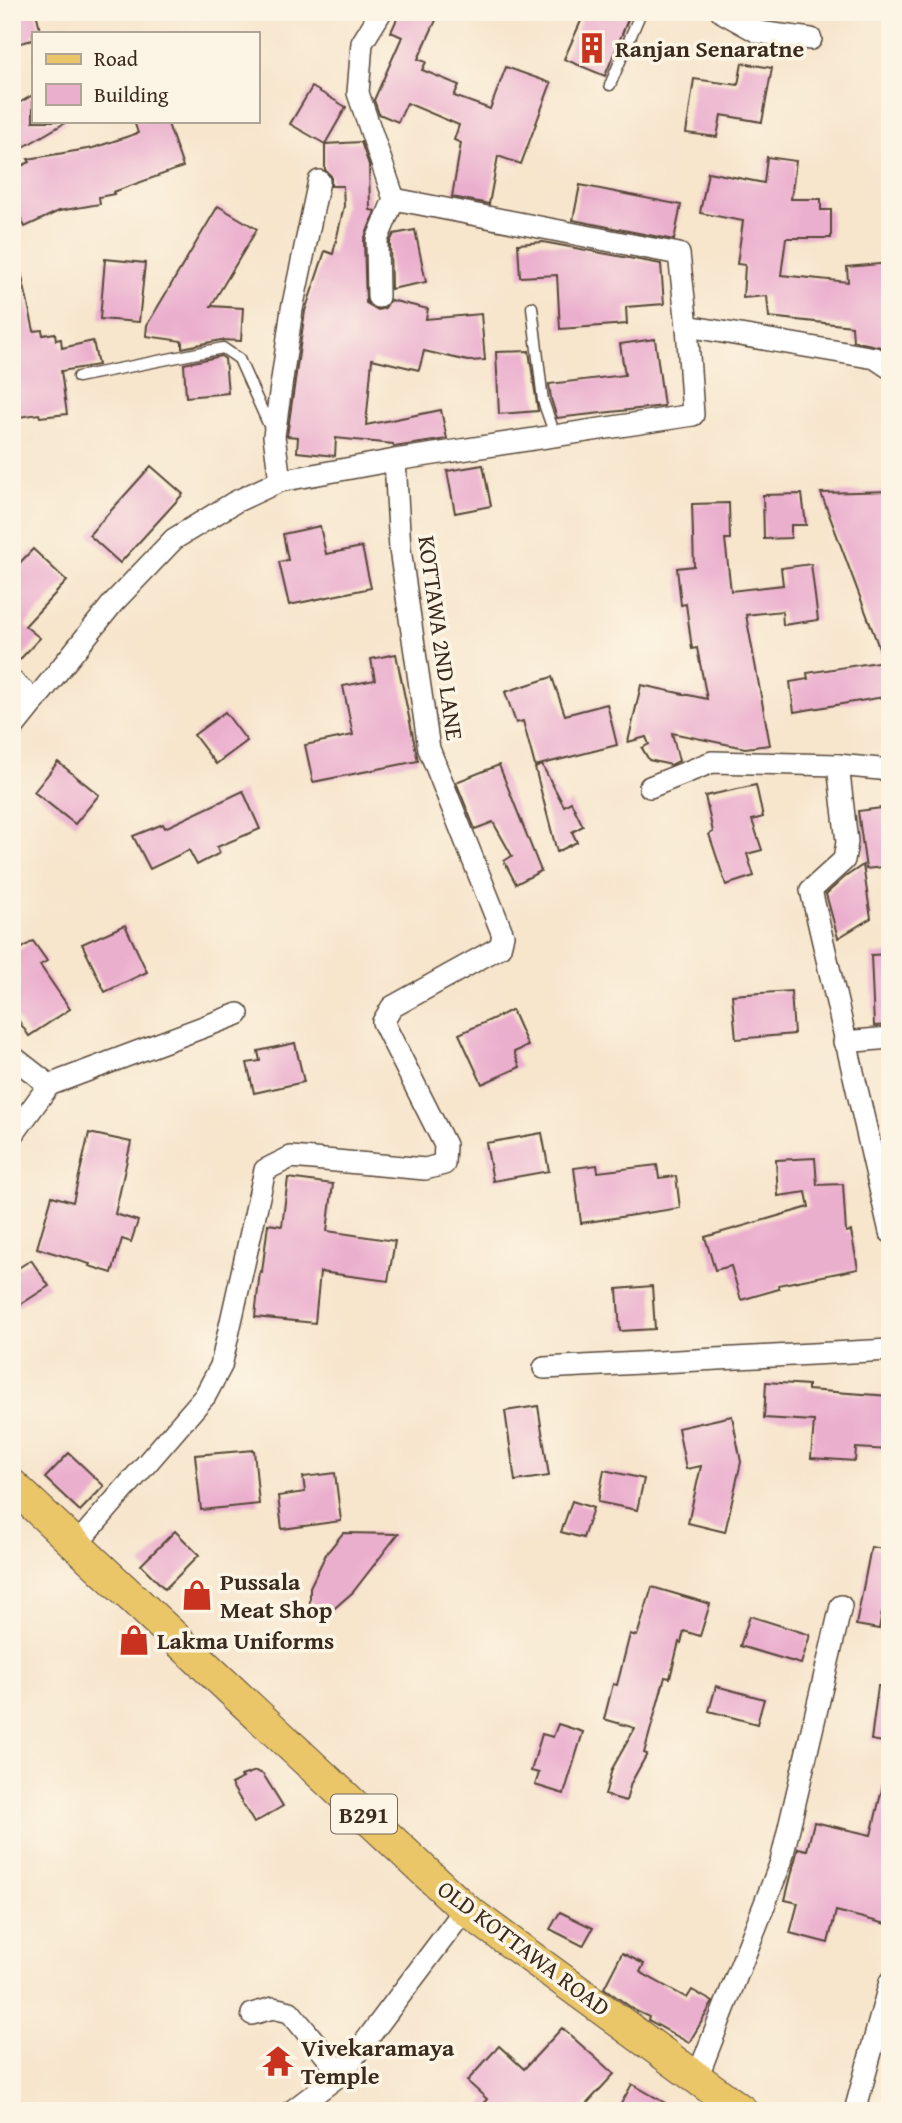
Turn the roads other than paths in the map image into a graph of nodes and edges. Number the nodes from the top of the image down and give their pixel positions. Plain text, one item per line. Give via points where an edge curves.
1 (381, 12) edge
2 (641, 12) edge
3 (722, 12) edge
4 (811, 39) dead end
5 (610, 85) dead end
6 (319, 181) dead end
7 (394, 199) junction
8 (378, 297) dead end
9 (532, 307) dead end
10 (687, 326) junction
11 (890, 368) edge
12 (78, 377) dead end
13 (555, 435) junction
14 (274, 436) junction
15 (395, 460) junction
16 (280, 481) junction
17 (12, 681) edge
18 (35, 701) junction
19 (12, 729) edge
20 (838, 765) junction
21 (890, 770) edge
22 (650, 787) dead end
23 (237, 1014) dead end
24 (890, 1038) edge
25 (844, 1042) junction
26 (12, 1056) edge
27 (49, 1085) junction
28 (12, 1136) edge
29 (890, 1232) edge
30 (890, 1350) edge
31 (544, 1368) dead end
32 (12, 1485) edge
33 (77, 1544) junction
34 (841, 1606) dead end
35 (465, 1909) junction
36 (890, 1982) edge
37 (252, 2014) dead end
38 (341, 2074) junction
39 (697, 2078) junction
40 (292, 2111) edge
41 (741, 2111) edge
42 (855, 2111) edge

1 - 7 street via 362,43 358,93
2 - 5 lane
3 - 4 street via 758,32
6 - 14 street via 292,309
7 - 8 street via 377,240
7 - 10 street via 679,254
9 - 13 lane via 543,401
10 - 11 street via 875,358
10 - 13 street via 693,415
12 - 14 lane via 223,348 239,359
13 - 15 street
14 - 16 street
15 - 16 street
15 - 33 street, KOTTAWA 2ND LANE via 400,549 429,749 503,935 500,947 391,1007 383,1022 445,1145 444,1164 425,1169 291,1157 265,1170 221,1366 205,1396
16 - 18 street via 174,539 113,603
17 - 18 street
18 - 19 street
20 - 21 street
20 - 22 street via 712,762
20 - 25 street via 847,842 844,860 811,890
23 - 27 street
24 - 25 street
25 - 29 street
26 - 27 street
27 - 28 street
30 - 31 street
32 - 33 main road, OLD KOTTAWA ROAD / B291
33 - 35 main road, OLD KOTTAWA ROAD / B291
34 - 39 street via 781,1862
35 - 38 street
35 - 39 main road, OLD KOTTAWA ROAD / B291
36 - 42 street
37 - 38 street via 273,2008 290,2011
38 - 40 street
39 - 41 main road, OLD KOTTAWA ROAD / B291

